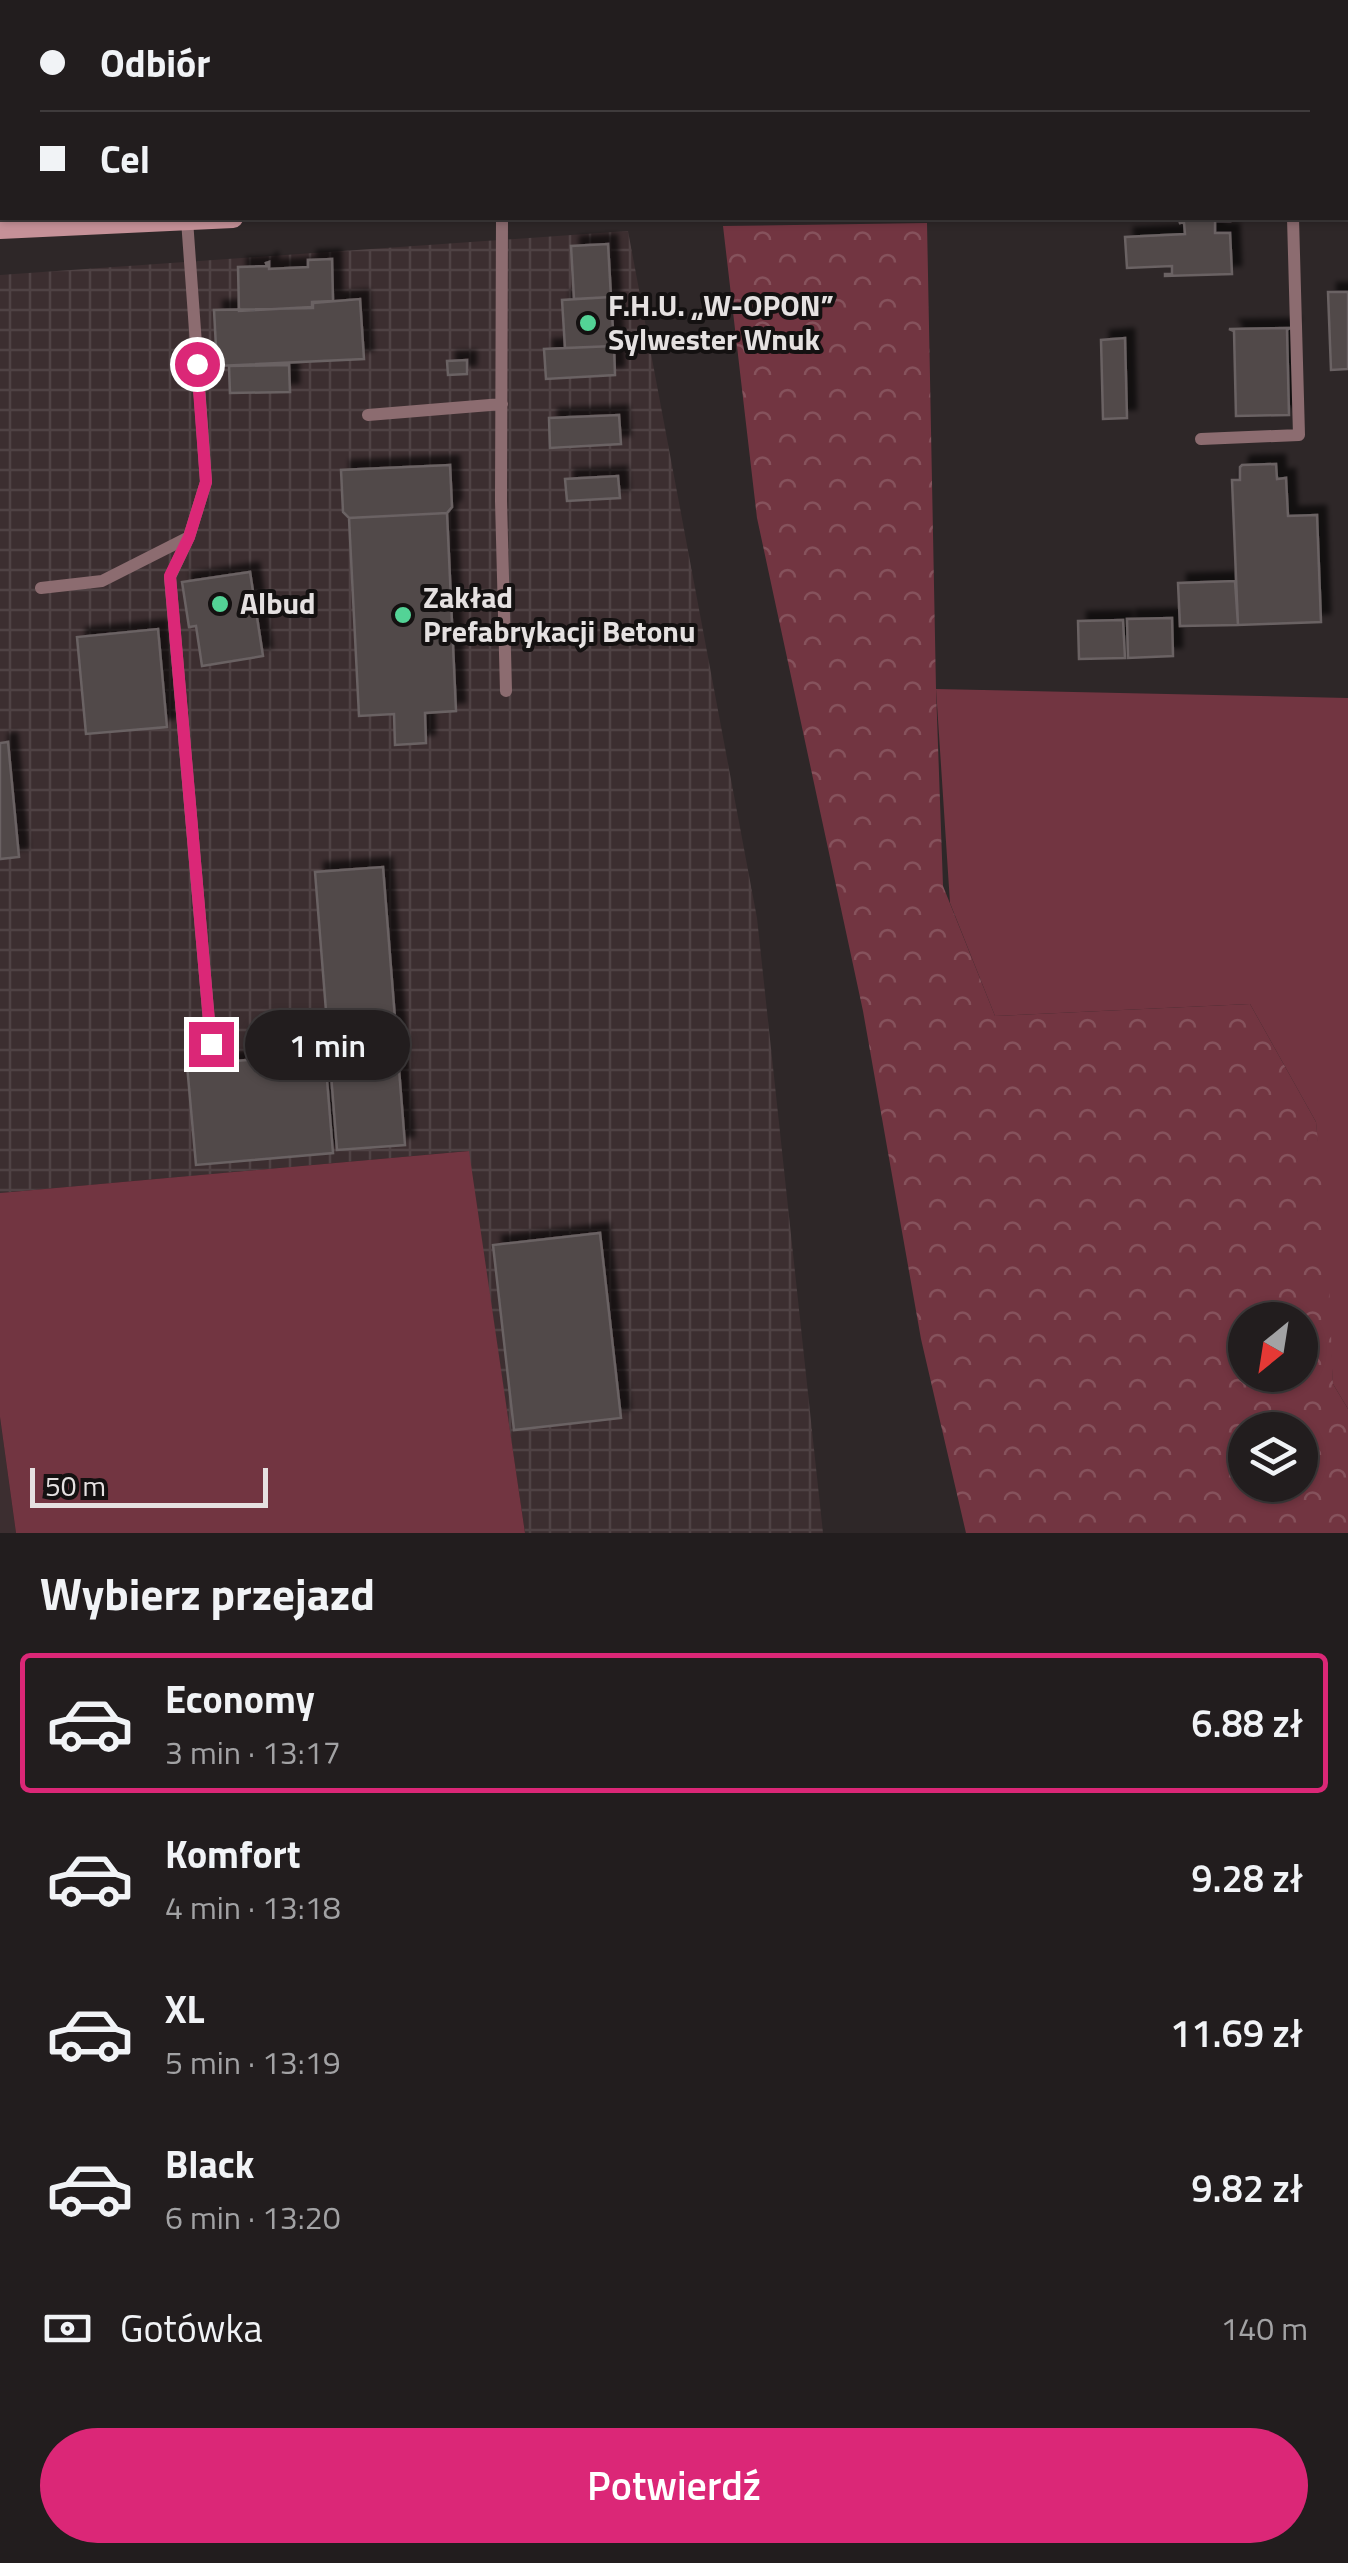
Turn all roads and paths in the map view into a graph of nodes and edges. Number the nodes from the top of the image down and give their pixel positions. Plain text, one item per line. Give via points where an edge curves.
1 (187, 220) edge
2 (502, 220) edge
3 (1293, 220) edge
4 (0, 229) edge
5 (502, 404) junction
6 (368, 415) dead end
7 (1201, 439) dead end
8 (189, 537) junction
9 (41, 588) dead end
10 (506, 690) dead end
11 (211, 1044) dead end

1 - 4 street
1 - 8 lane via 206,482
2 - 5 lane
3 - 7 lane via 1299,435
5 - 6 lane
5 - 10 lane
8 - 9 lane via 102,581
8 - 11 lane via 170,576

